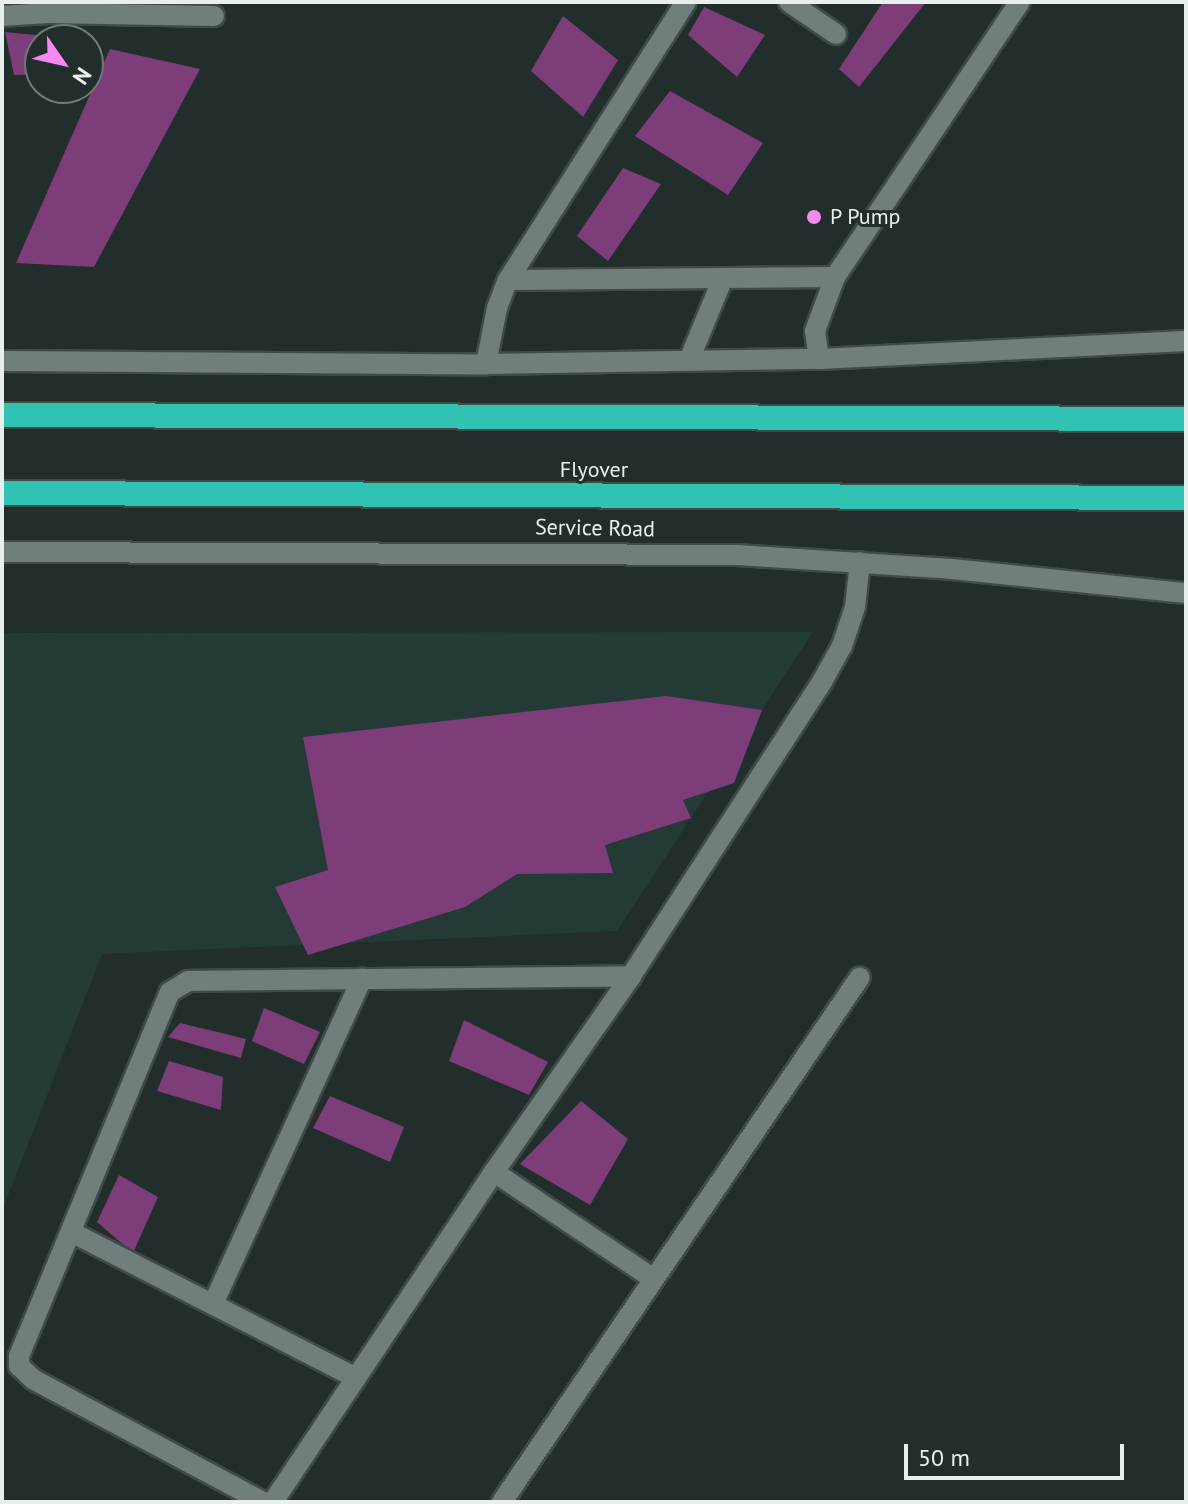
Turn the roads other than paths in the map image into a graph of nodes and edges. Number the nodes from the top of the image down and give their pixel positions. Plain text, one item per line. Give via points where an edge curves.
1 (686, 2) edge
2 (789, 2) edge
3 (1020, 2) edge
4 (47, 7) edge
5 (2, 16) edge
6 (214, 16) dead end
7 (836, 34) dead end
8 (835, 277) junction
9 (723, 278) junction
10 (508, 280) junction
11 (1186, 341) edge
12 (819, 359) junction
13 (689, 360) junction
14 (2, 361) edge
15 (486, 364) junction
16 (2, 415) edge
17 (1186, 419) edge
18 (2, 493) edge
19 (1186, 498) edge
20 (2, 552) edge
21 (860, 562) junction
22 (1186, 593) edge
23 (631, 976) junction
24 (860, 977) dead end
25 (362, 978) junction
26 (494, 1172) junction
27 (71, 1232) junction
28 (654, 1279) junction
29 (213, 1304) junction
30 (356, 1378) junction
31 (263, 1502) edge
32 (273, 1502) edge
33 (502, 1502) edge

1 - 10 street
2 - 7 street
3 - 8 street
4 - 5 street
4 - 6 street
8 - 9 street
8 - 12 street via 815,331
9 - 10 street
9 - 13 street
10 - 15 street
11 - 12 street
12 - 13 street
13 - 15 street
14 - 15 street
16 - 17 highway
18 - 19 highway, Flyover
20 - 21 street, Service Road via 598,552
21 - 22 street, Service Road
21 - 23 street via 855,607 842,646
23 - 25 street
23 - 26 street
24 - 28 street
25 - 27 street via 178,984 163,1003
25 - 29 street
26 - 28 street
26 - 30 street
27 - 29 street
27 - 31 street via 19,1366 33,1379
28 - 33 street
29 - 30 street
30 - 32 street

